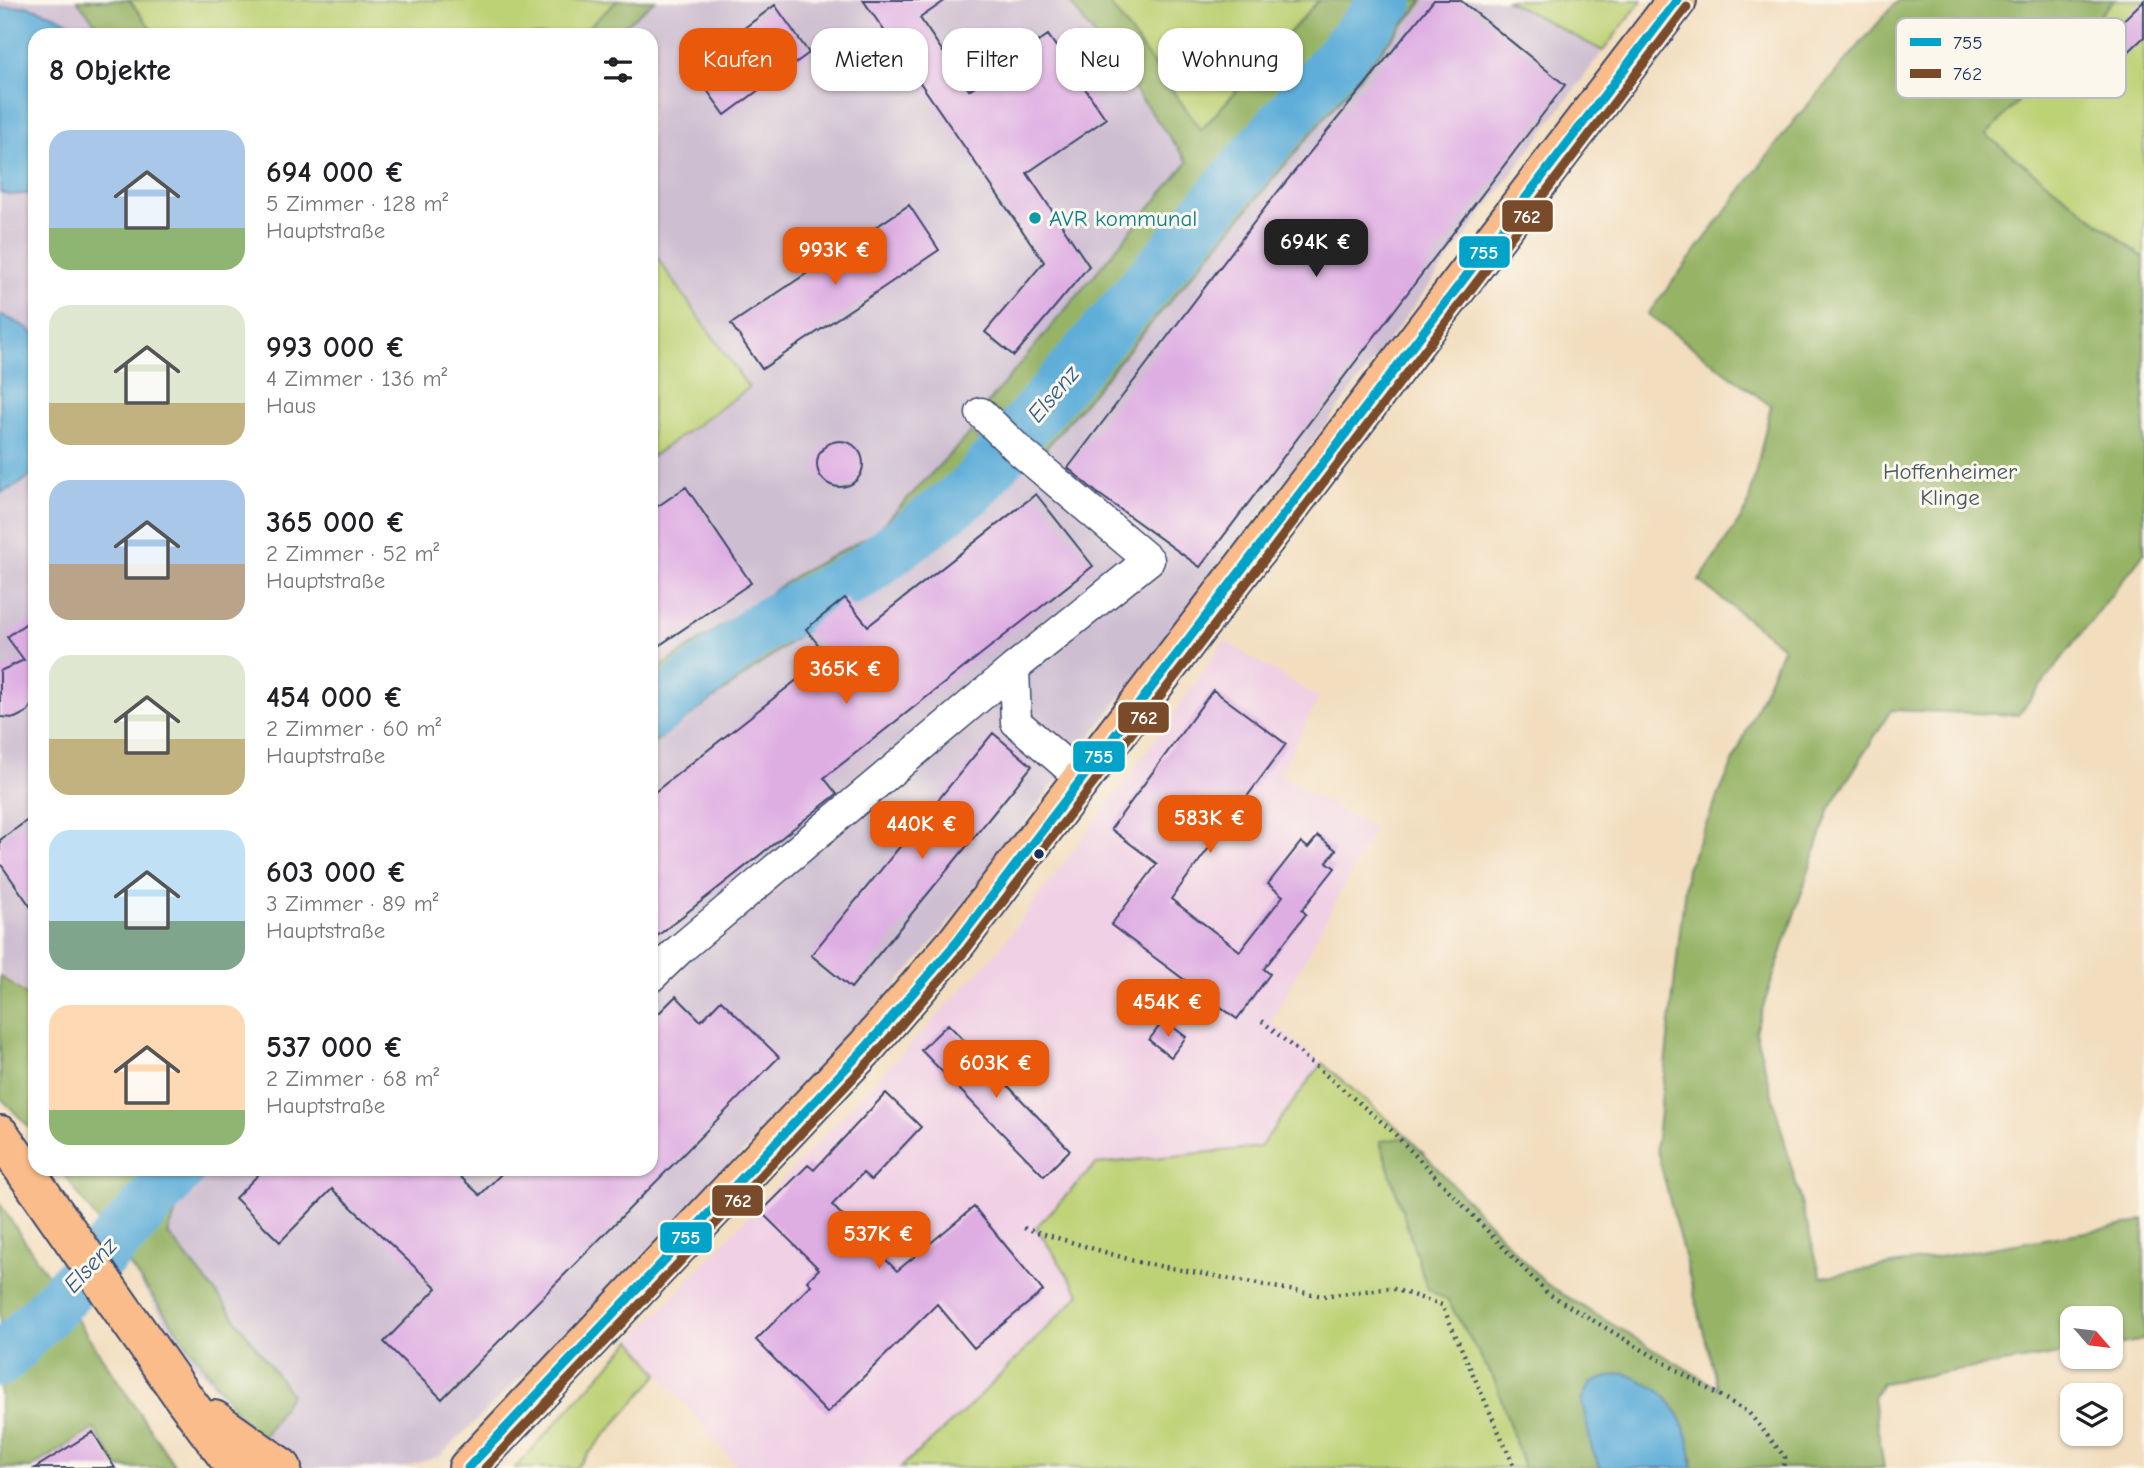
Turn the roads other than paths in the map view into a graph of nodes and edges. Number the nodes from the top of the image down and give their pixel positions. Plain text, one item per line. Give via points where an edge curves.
1 (1678, 0) edge
2 (981, 413) dead end
3 (1014, 668) junction
4 (1082, 779) junction
5 (658, 970) edge
6 (0, 1135) edge
7 (28, 1174) edge
8 (30, 1176) edge
9 (184, 1398) junction
10 (236, 1468) edge
11 (282, 1468) edge
12 (467, 1468) edge

1 - 4 main road
2 - 3 lane via 1149,560
3 - 4 lane via 1016,722
3 - 5 lane
4 - 12 main road via 957,942 867,1046
6 - 7 main road
8 - 9 main road
9 - 10 main road
9 - 11 main road

